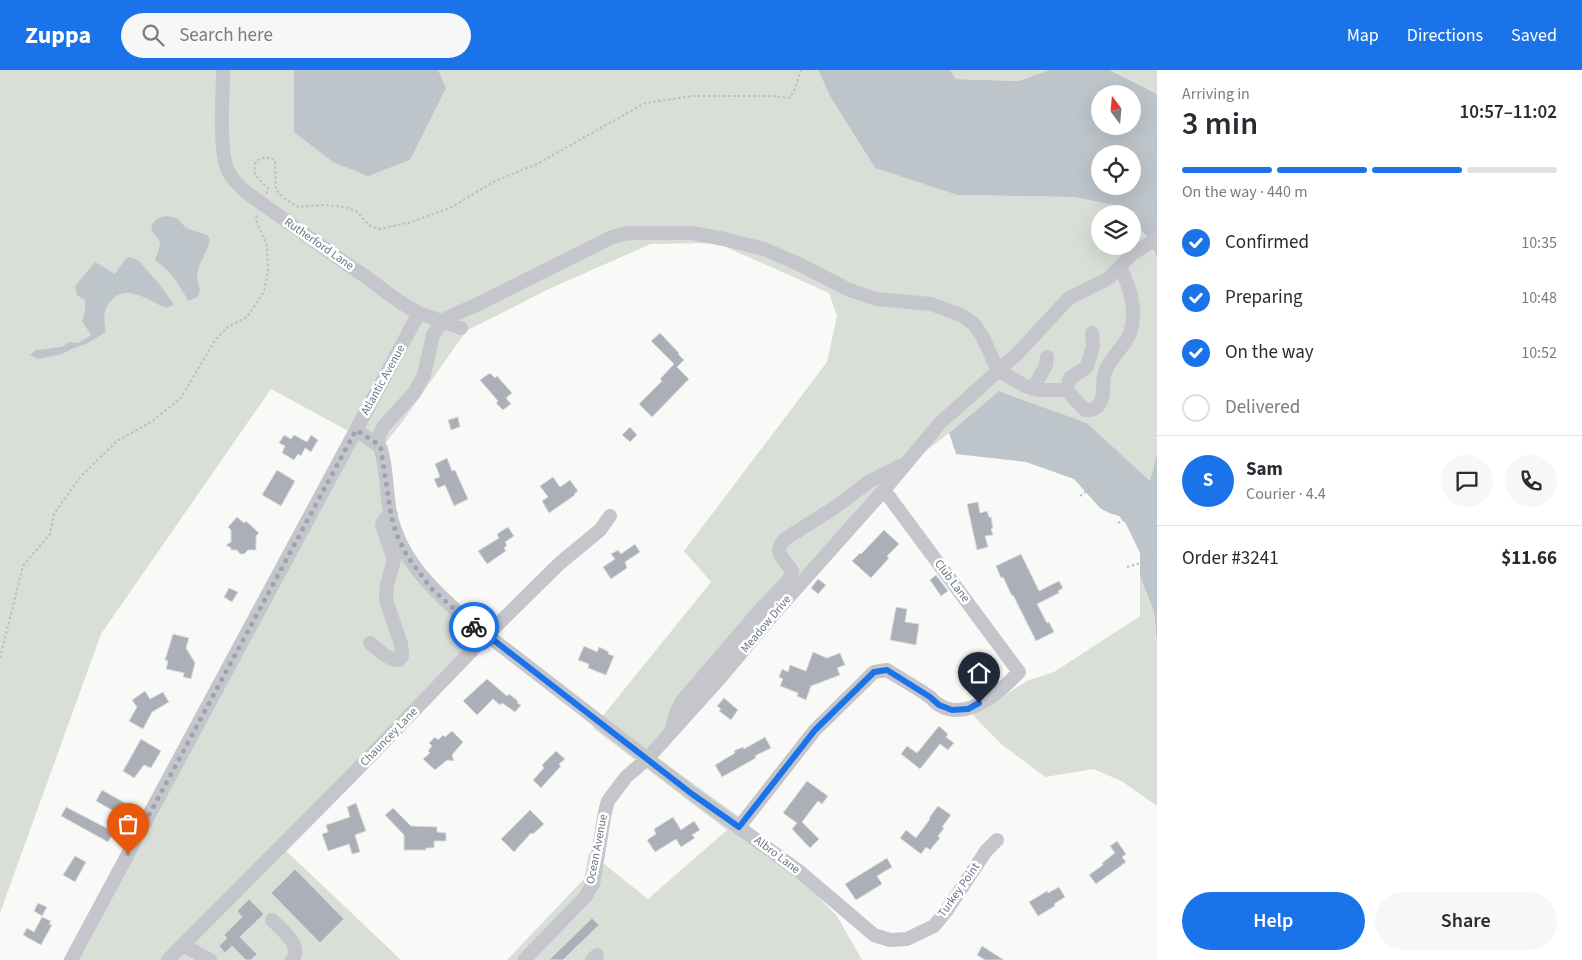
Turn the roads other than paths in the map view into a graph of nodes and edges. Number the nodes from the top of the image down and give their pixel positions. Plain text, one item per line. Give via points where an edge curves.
1 (223, 70) edge
2 (1157, 239) edge
3 (1120, 267) junction
4 (419, 313) junction
5 (443, 322) junction
6 (461, 328) dead end
7 (1092, 333) dead end
8 (1048, 357) dead end
9 (998, 370) junction
10 (1033, 388) junction
11 (1066, 390) junction
12 (356, 430) junction
13 (378, 444) junction
14 (907, 462) junction
15 (884, 490) junction
16 (391, 515) junction
17 (610, 516) dead end
18 (487, 635) junction
19 (370, 643) dead end
20 (672, 731) junction
21 (647, 758) junction
22 (739, 827) junction
23 (997, 840) dead end
24 (817, 886) joint
25 (272, 920) dead end
26 (184, 945) junction
27 (71, 960) edge
28 (168, 960) edge
29 (210, 960) edge
30 (292, 960) edge
31 (524, 960) edge

1 - 4 street, Rutherford Lane via 224,160 237,183 405,307
2 - 3 street, Meadow Drive via 1135,251
3 - 9 street, Meadow Drive via 1102,283 1069,298
3 - 11 street via 1134,305 1132,327 1106,370 1100,404 1085,410
4 - 5 street
4 - 12 street, Atlantic Avenue
5 - 6 street
5 - 9 street via 610,238 632,232 692,233 764,249 847,289 876,299 931,304 961,315 974,324
5 - 13 street via 433,336 420,381 408,400 383,427
7 - 11 street via 1093,346 1087,367 1073,374
8 - 10 street
9 - 10 street
9 - 14 street, Meadow Drive via 940,422
10 - 11 street
12 - 13 street
12 - 27 street, Atlantic Avenue
13 - 16 street, Albro Lane
14 - 15 street, Meadow Drive
14 - 20 street via 870,481 779,545 780,554 792,571 789,580 682,701 672,722
15 - 20 street, Meadow Drive
15 - 22 street, Club Lane via 1020,672 968,709 952,710 939,705 887,670 874,672 815,730
16 - 18 street, Albro Lane via 407,556 431,588
16 - 19 street via 382,525 394,560 385,593 403,652 401,659 392,659
17 - 18 street, Chauncey Lane via 600,530 560,563
18 - 21 street, Albro Lane
18 - 26 street, Chauncey Lane
20 - 21 street, Meadow Drive
21 - 22 street, Albro Lane
21 - 31 street, Ocean Avenue via 626,777 608,801 593,884 585,897
22 - 24 street, Albro Lane
23 - 24 street, Turkey Point via 986,850 934,926 908,939 890,940 874,935
25 - 30 street via 296,948
26 - 28 street, Chauncey Lane
26 - 29 street

